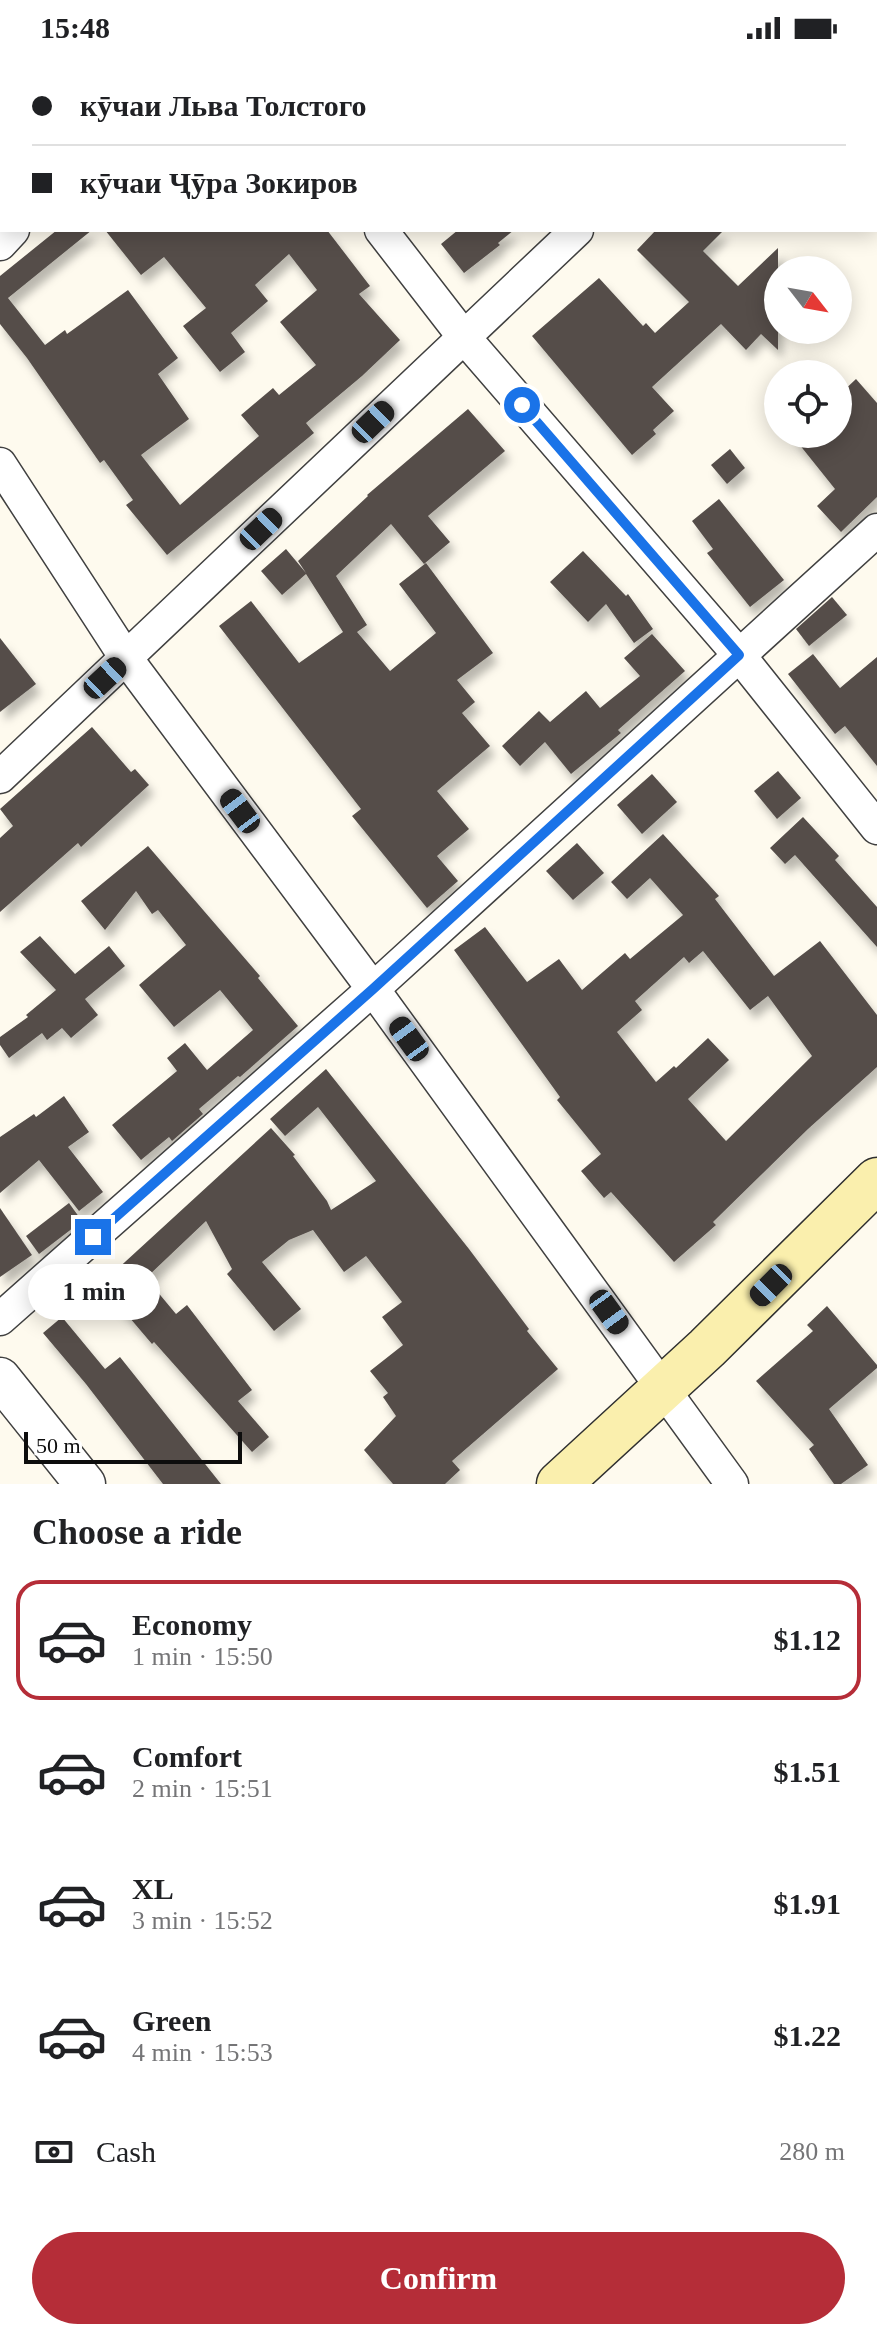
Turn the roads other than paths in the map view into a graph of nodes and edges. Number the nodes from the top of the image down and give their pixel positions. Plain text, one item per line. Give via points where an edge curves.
1 (383, 232) edge
2 (575, 232) edge
3 (463, 336) junction
4 (0, 464) edge
5 (877, 530) edge
6 (739, 655) junction
7 (126, 658) junction
8 (0, 777) edge
9 (877, 828) edge
10 (373, 989) junction
11 (877, 1180) edge
12 (0, 1319) edge
13 (0, 1378) edge
14 (664, 1387) junction
15 (85, 1484) edge
16 (559, 1484) edge
17 (732, 1484) edge

1 - 3 street
2 - 3 street
3 - 6 street
3 - 7 street
4 - 7 street
5 - 6 street
6 - 9 street
6 - 10 street
7 - 8 street
7 - 10 street
10 - 12 street
10 - 14 street
11 - 14 main road
13 - 15 street
14 - 16 main road
14 - 17 street

